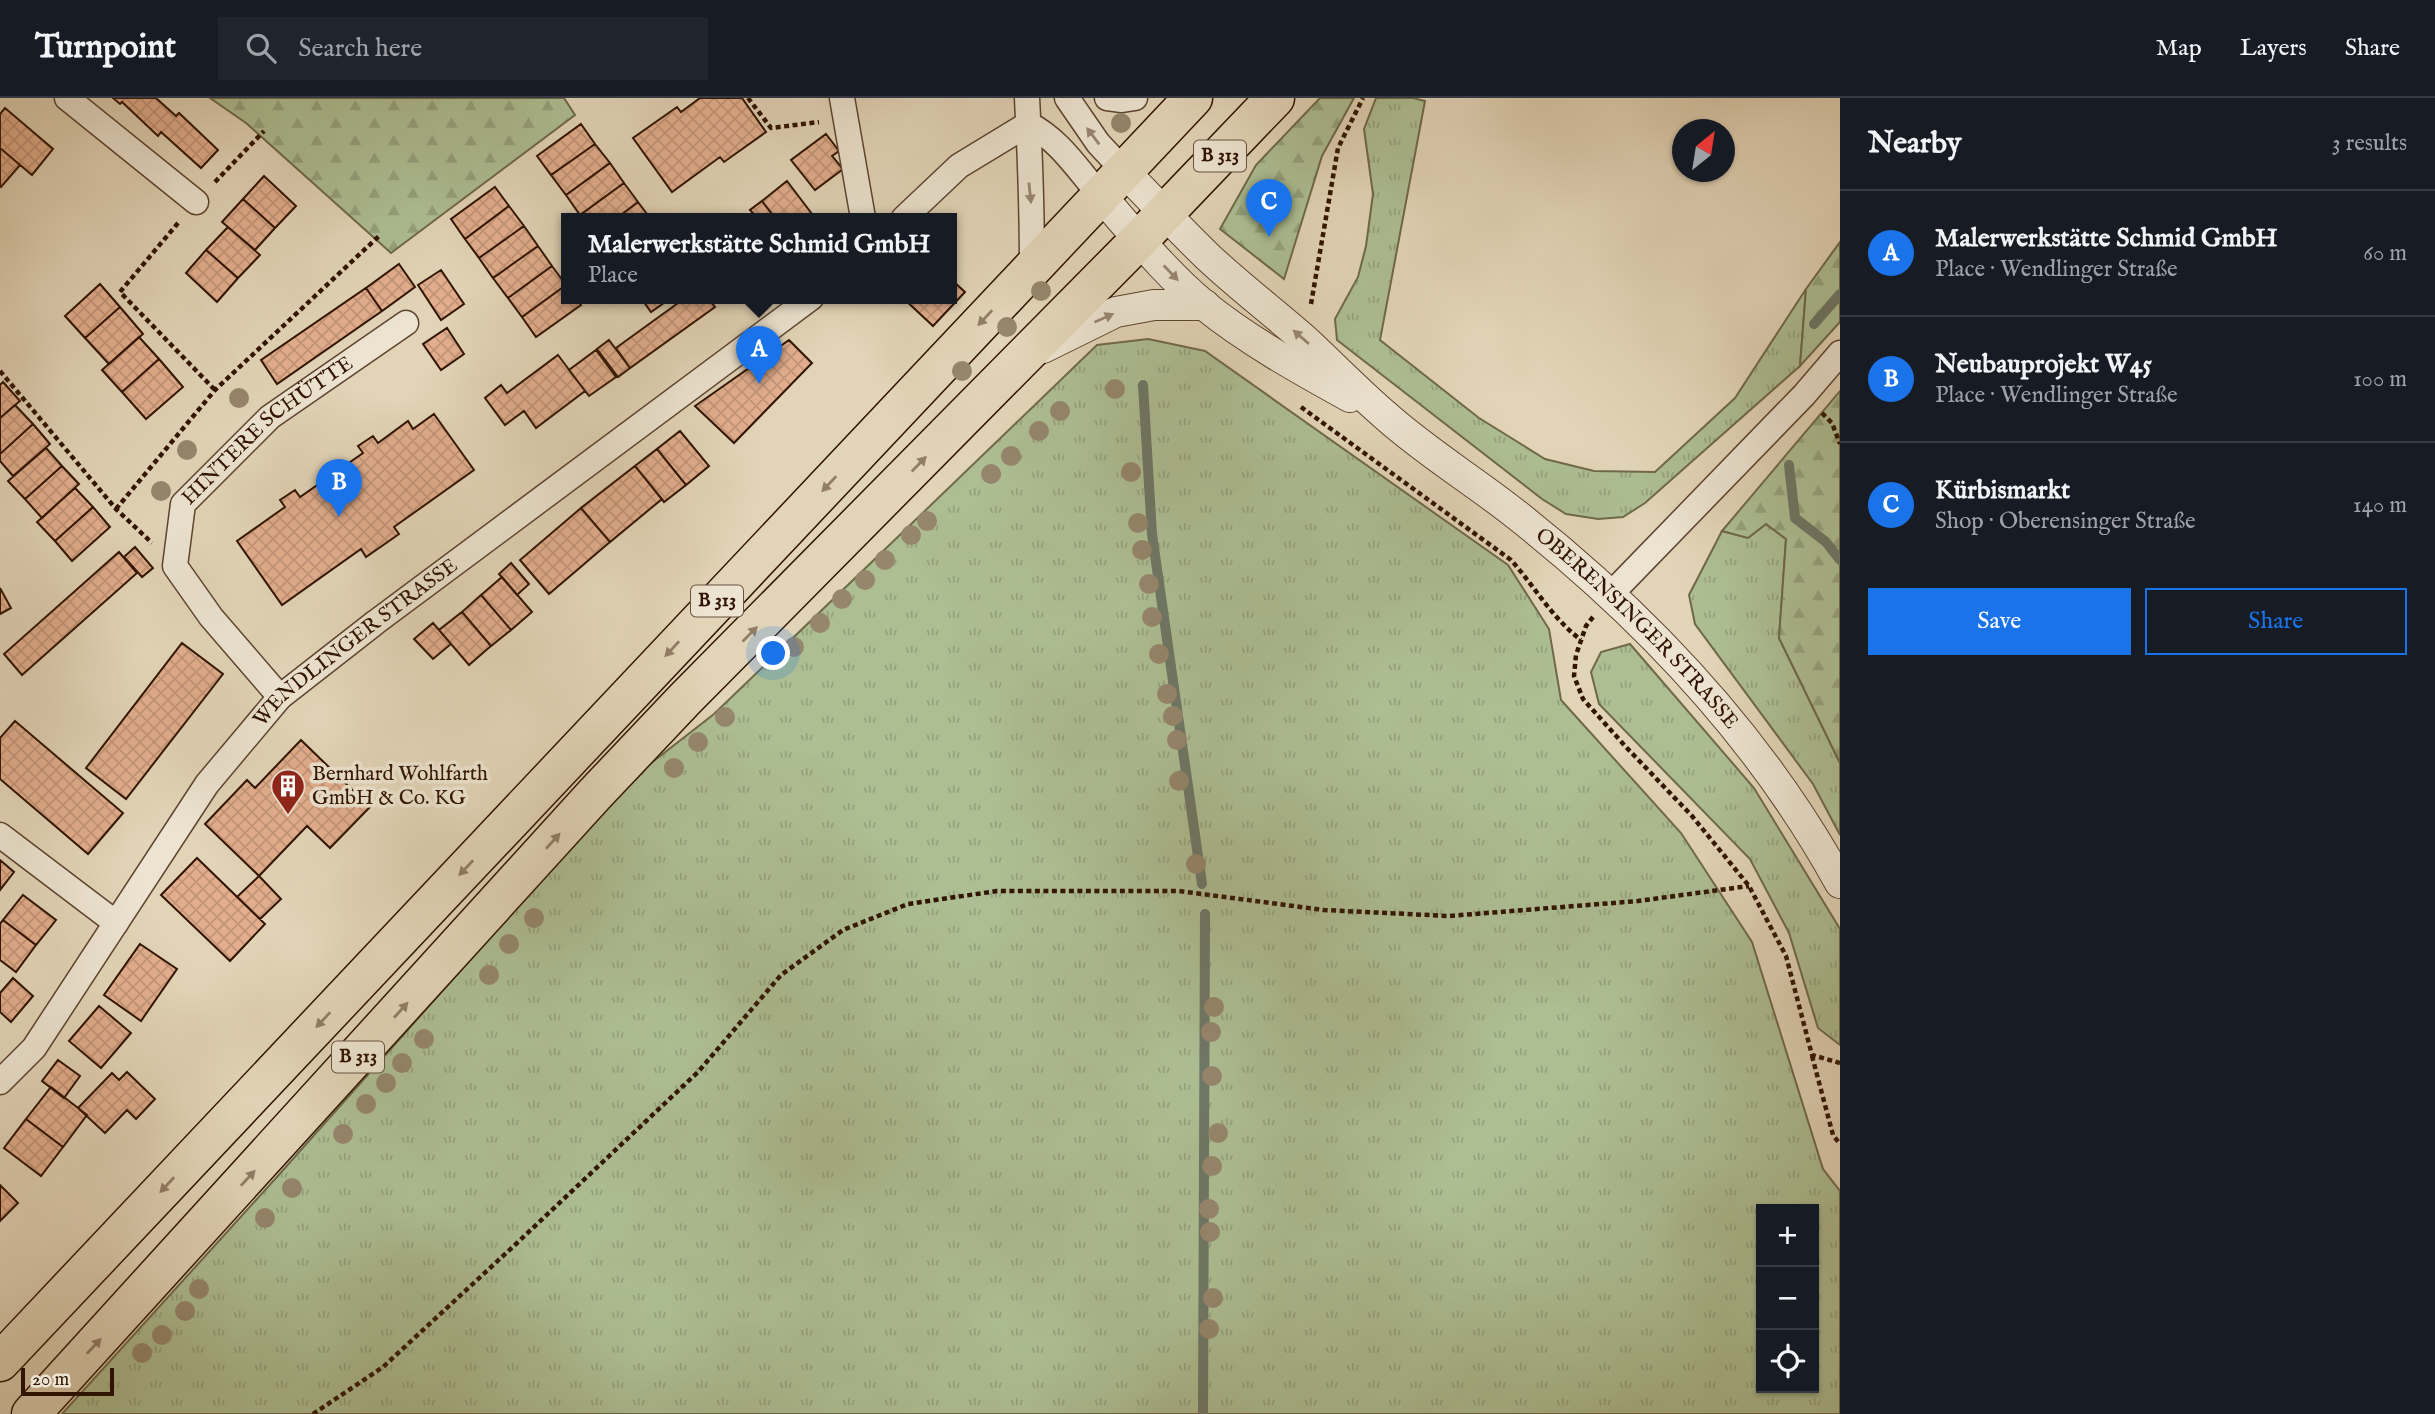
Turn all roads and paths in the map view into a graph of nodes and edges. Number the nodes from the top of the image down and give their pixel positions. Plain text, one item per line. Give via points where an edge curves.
1 (67, 98) edge
2 (748, 98) edge
3 (1027, 98) edge
4 (1068, 98) edge
5 (1107, 98) edge
6 (1135, 98) edge
7 (1193, 98) edge
8 (1275, 98) edge
9 (1363, 98) edge
10 (844, 108) edge
11 (1028, 124) junction
12 (264, 131) dead end
13 (220, 176) dead end
14 (1111, 183) junction
15 (196, 202) dead end
16 (862, 213) edge
17 (909, 213) edge
18 (1153, 226) junction
19 (379, 236) dead end
20 (160, 244) dead end
21 (1032, 269) junction
22 (803, 304) edge
23 (1205, 305) junction
24 (406, 323) dead end
25 (1304, 340) junction
26 (1840, 353) edge
27 (1021, 360) junction
28 (0, 371) edge
29 (215, 390) junction
30 (1387, 417) junction
31 (116, 509) junction
32 (175, 566) junction
33 (1611, 594) junction
34 (280, 697) junction
35 (0, 835) edge
36 (1840, 883) edge
37 (1749, 886) junction
38 (116, 923) junction
39 (1812, 1055) junction
40 (1840, 1062) edge
41 (0, 1082) edge
42 (1840, 1144) edge
43 (0, 1362) edge
44 (32, 1414) edge
45 (313, 1414) edge

1 - 15 street
2 - 10 path via 771,128
3 - 11 street
14 -> 4 street via 1098,143
5 - 6 street
7 - 14 main road, B 313
8 - 18 main road, B 313
9 - 25 path via 1338,148
10 - 16 street
11 - 14 street
11 - 17 street via 959,166
11 -> 21 street
12 - 13 path
14 - 18 street
14 - 21 main road, B 313
18 -> 23 street, OBERENSINGER STRASSE via 1172,275
25 -> 18 street, OBERENSINGER STRASSE via 1208,257
18 - 27 main road, B 313
19 - 29 path
20 - 29 path via 120,292
21 -> 43 main road, B 313
22 - 34 street, WENDLINGER STRASSE
27 -> 23 street via 1116,312 1154,305
23 - 30 street, OBERENSINGER STRASSE via 1290,364
24 - 32 street, HINTERE SCHÜTTE via 270,417 183,504
25 - 30 street, OBERENSINGER STRASSE
26 - 33 street
44 -> 27 main road, B 313 via 622,765
28 - 31 path
29 - 31 path
30 - 33 street, OBERENSINGER STRASSE via 1513,512
31 - 32 path
32 - 34 street via 211,617
33 - 36 street, OBERENSINGER STRASSE via 1730,721
33 - 37 path via 1587,626 1576,655 1574,676 1583,699 1692,816
34 - 38 street, WENDLINGER STRASSE via 207,785
35 - 38 street
37 - 39 path via 1786,957
37 - 45 path via 1638,901 1449,916 1324,910 1179,891 997,891 908,904 843,930 781,975 698,1072 527,1233 383,1367
38 - 41 street, WENDLINGER STRASSE via 34,1048
39 - 40 path
39 - 42 path via 1833,1135

